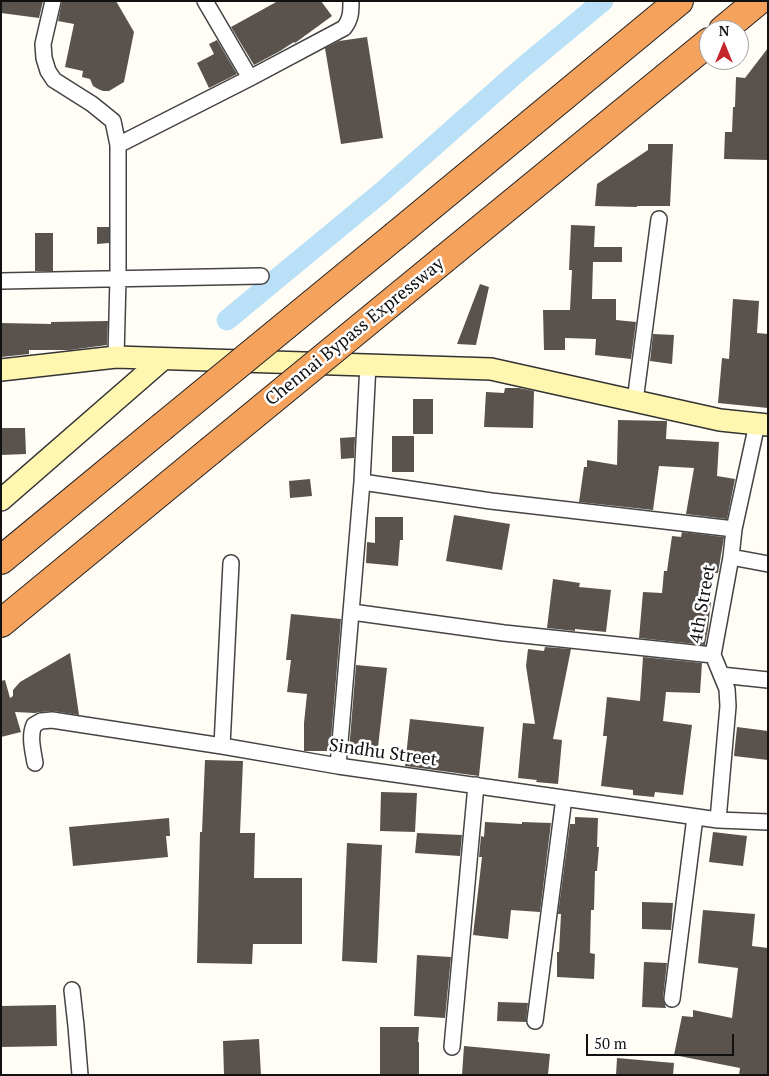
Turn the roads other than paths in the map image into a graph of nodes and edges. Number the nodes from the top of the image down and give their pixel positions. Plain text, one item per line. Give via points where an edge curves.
1 (53, 1) edge
2 (206, 1) edge
3 (351, 1) edge
4 (679, 1) edge
5 (758, 1) edge
6 (735, 20) edge
7 (699, 50) edge
8 (250, 78) junction
9 (118, 145) junction
10 (659, 219) dead end
11 (261, 276) dead end
12 (118, 278) junction
13 (1, 281) edge
14 (116, 357) junction
15 (163, 359) junction
16 (368, 364) junction
17 (1, 370) edge
18 (635, 401) junction
19 (762, 425) edge
20 (362, 482) junction
21 (1, 500) edge
22 (734, 529) junction
23 (731, 557) junction
24 (1, 560) edge
25 (231, 563) dead end
26 (768, 564) edge
27 (352, 612) junction
28 (1, 623) edge
29 (713, 655) junction
30 (721, 675) junction
31 (768, 680) edge
32 (222, 746) junction
33 (35, 763) dead end
34 (338, 766) junction
35 (476, 786) junction
36 (564, 798) junction
37 (695, 816) junction
38 (718, 820) junction
39 (768, 822) edge
40 (72, 990) dead end
41 (672, 999) dead end
42 (535, 1021) dead end
43 (452, 1047) dead end
44 (80, 1075) edge

1 - 9 street via 43,44 48,71 54,80 113,122
2 - 8 street
3 - 8 street via 351,15 344,28
4 - 24 highway, bridge
5 - 6 highway
7 - 28 highway, Chennai Bypass Expressway, bridge
8 - 9 street
9 - 12 street
10 - 18 street
11 - 12 street
12 - 13 street
12 - 14 street
14 - 15 street
14 - 17 street
15 - 16 street
15 - 21 street
16 - 18 street via 491,369
16 - 20 street
18 - 19 street via 720,420
19 - 22 street, 4th Street
20 - 22 street via 491,501
20 - 27 street
22 - 23 street, 4th Street
23 - 26 street
23 - 29 street, 4th Street
25 - 32 street
27 - 29 street via 504,633
27 - 34 street
29 - 30 street, 4th Street
30 - 31 street
30 - 38 street, 4th Street via 727,689 728,706
32 - 33 street, Sindhu Street via 41,721 34,725 32,732
32 - 34 street, Sindhu Street
34 - 35 street, Sindhu Street
35 - 36 street, Sindhu Street
35 - 43 street
36 - 37 street, Sindhu Street
36 - 42 street
37 - 38 street, Sindhu Street
37 - 41 street
38 - 39 street, Sindhu Street
40 - 44 street

